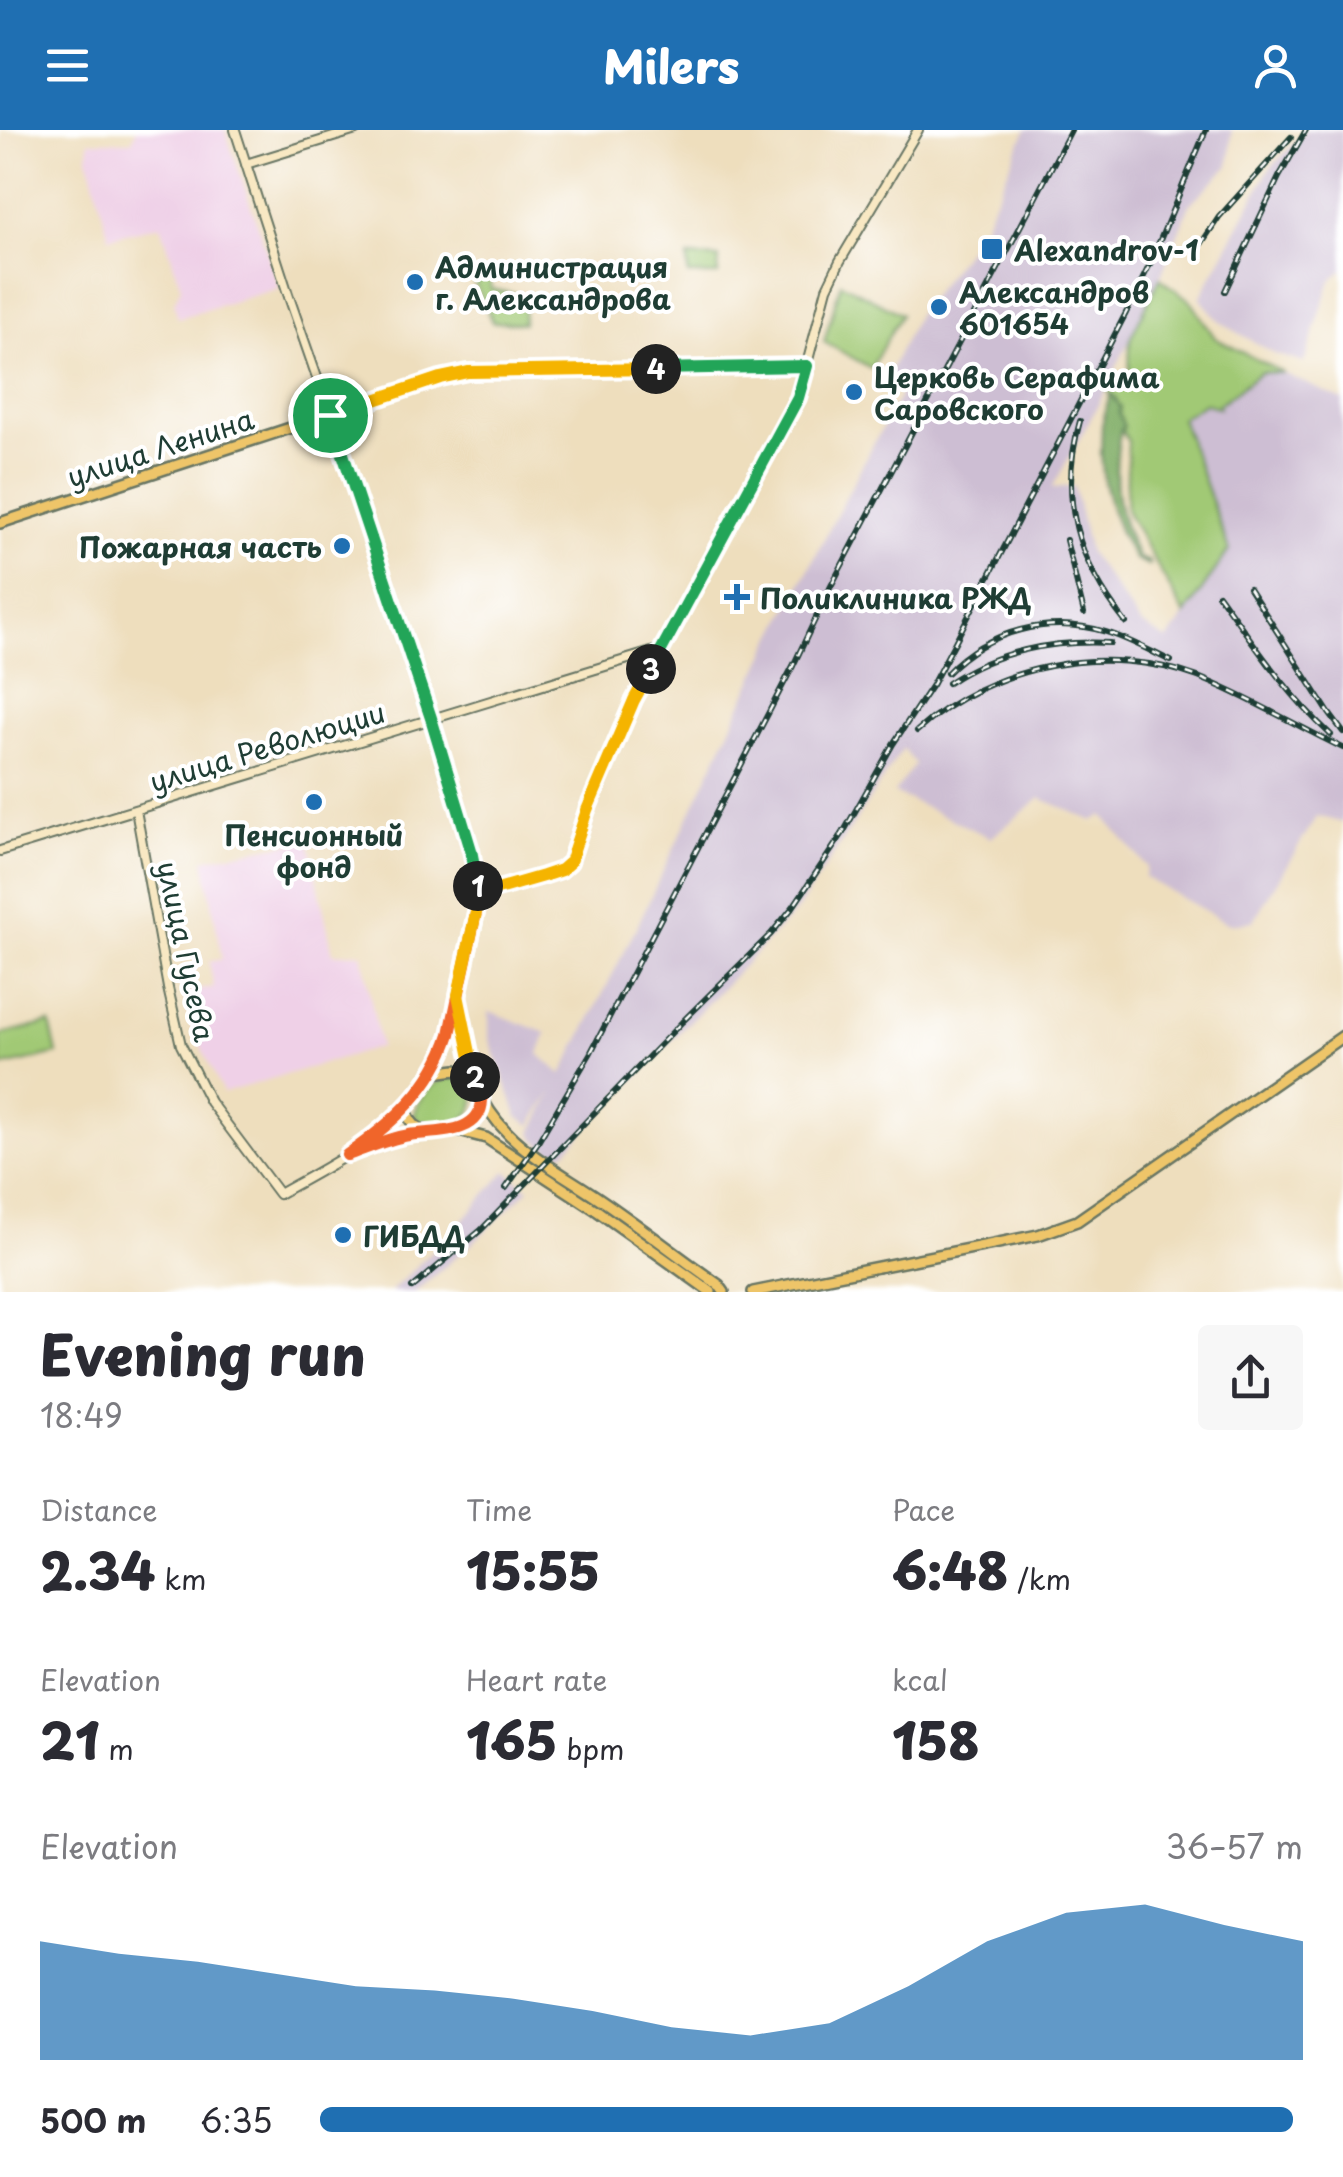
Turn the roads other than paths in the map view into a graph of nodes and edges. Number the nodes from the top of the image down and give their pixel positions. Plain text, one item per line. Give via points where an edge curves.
1 (235, 130) edge
2 (356, 130) edge
3 (918, 130) edge
4 (246, 164) junction
5 (807, 366) junction
6 (330, 415) junction
7 (0, 523) edge
8 (662, 649) junction
9 (431, 718) junction
10 (136, 810) junction
11 (0, 851) edge
12 (480, 894) junction
13 (458, 995) junction
14 (1343, 1036) edge
15 (434, 1073) junction
16 (476, 1081) junction
17 (482, 1099) junction
18 (406, 1107) junction
19 (456, 1130) junction
20 (426, 1133) junction
21 (347, 1155) junction
22 (712, 1292) edge
23 (724, 1292) edge
24 (753, 1292) edge

1 - 4 main road
2 - 4 main road
3 - 5 main road via 827,288
4 - 6 main road
5 - 6 main road, улица Ленина via 468,372
5 - 8 main road via 798,398
6 - 7 main road, улица Ленина
6 - 9 main road
8 - 9 main road, улица Революции
8 - 12 main road via 594,792 570,862
9 - 10 main road, улица Революции
9 - 12 main road
10 - 11 main road, улица Революции
10 - 21 main road, улица Гусева via 181,1044 210,1102 279,1194
12 - 13 main road
13 - 15 main road
13 - 16 main road
14 - 24 main road via 1064,1227
15 - 16 main road via 456,1070
15 - 18 main road
16 - 17 main road
17 - 19 main road via 470,1124
17 - 23 main road via 526,1150
18 - 20 main road via 414,1126
18 - 21 main road
19 - 20 main road
19 - 22 main road via 486,1138
20 - 21 main road

